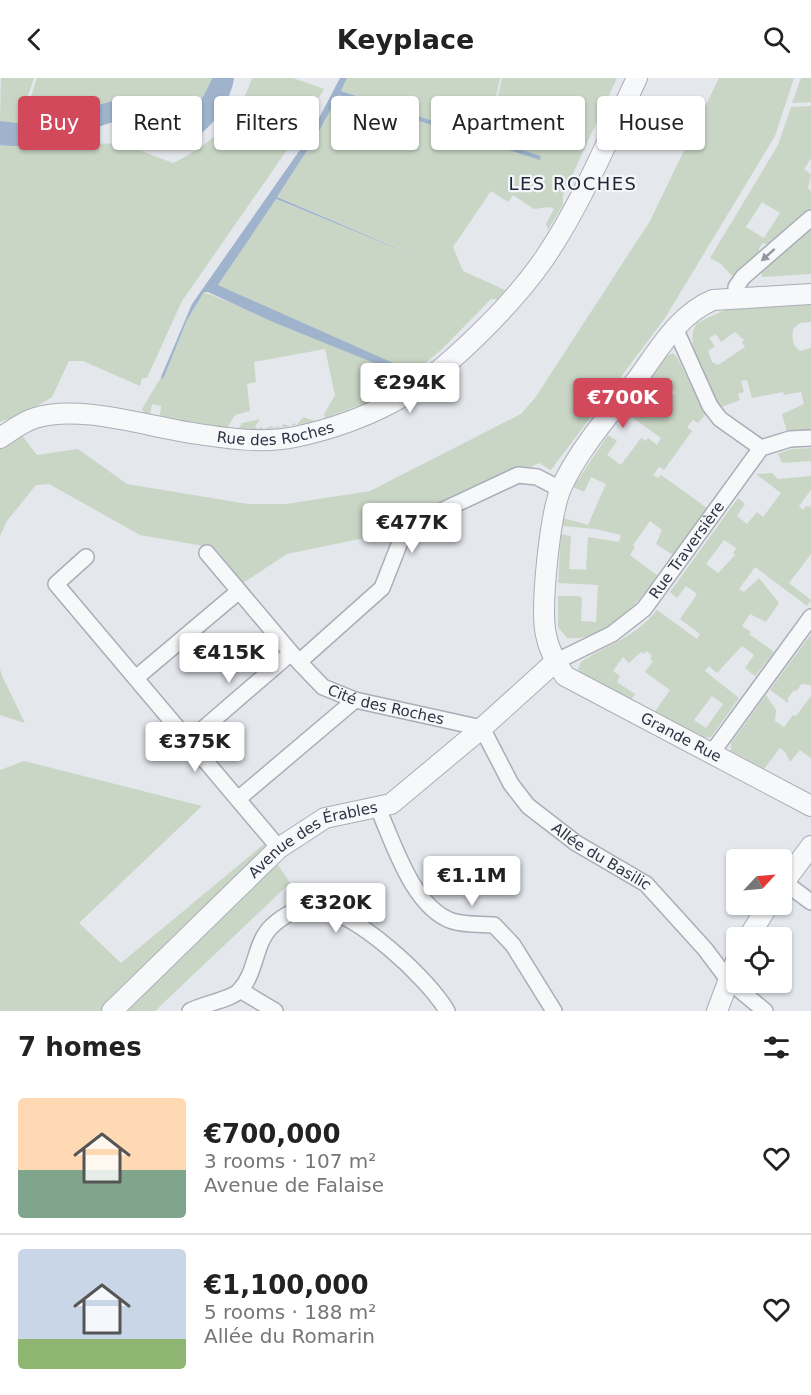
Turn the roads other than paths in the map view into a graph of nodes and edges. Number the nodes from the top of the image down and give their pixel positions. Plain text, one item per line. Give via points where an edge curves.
1 (637, 78) edge
2 (811, 218) edge
3 (811, 294) edge
4 (736, 298) junction
5 (675, 328) junction
6 (0, 438) edge
7 (811, 438) edge
8 (761, 448) junction
9 (560, 489) junction
10 (207, 553) dead end
11 (86, 557) dead end
12 (239, 591) junction
13 (811, 617) edge
14 (295, 658) junction
15 (555, 662) junction
16 (137, 677) junction
17 (355, 700) junction
18 (482, 728) junction
19 (189, 741) junction
20 (711, 754) junction
21 (238, 799) junction
22 (377, 806) junction
23 (811, 806) edge
24 (811, 846) edge
25 (279, 848) junction
26 (792, 872) edge
27 (792, 890) edge
28 (811, 902) edge
29 (726, 977) edge
30 (726, 988) edge
31 (240, 990) junction
32 (743, 993) edge
33 (112, 1011) edge
34 (190, 1011) edge
35 (275, 1011) edge
36 (447, 1011) edge
37 (554, 1011) edge
38 (717, 1011) edge
39 (765, 1011) edge

1 - 6 street, Rue des Roches via 584,190 543,259 471,340 395,401 361,417 294,437 264,440 65,412 32,419
2 -> 4 street via 743,277 736,287
3 - 4 street
4 - 5 street via 701,305
5 - 8 street via 710,406 720,419
5 - 9 street via 576,461
7 - 8 street via 790,439
8 - 15 street, Rue Traversière via 645,609 612,634
9 - 14 street via 537,477 518,476 422,520 404,532 382,588
9 - 15 street via 552,518 545,611 545,633
10 - 12 street, Cité des Roches
11 - 16 street via 56,584
12 - 14 street, Cité des Roches
12 - 16 street
13 - 20 street
14 - 17 street, Cité des Roches via 323,687
14 - 19 street
15 - 18 street, Avenue des Érables
15 - 20 street, Grande Rue via 565,676 579,685
16 - 19 street
17 - 18 street, Cité des Roches
17 - 21 street
18 - 22 street, Avenue des Érables via 391,804
18 - 29 street, Allée du Basilic via 511,784 528,806 576,843 646,884
19 - 21 street
20 - 23 street, Grande Rue
21 - 25 street
22 - 25 street, Avenue des Érables via 325,818
22 - 37 street via 413,885 426,904 452,921 494,925 513,945
24 - 26 street
25 - 33 street, Avenue des Érables
27 - 28 street
30 - 38 street
31 - 34 street via 235,996 207,1002
31 - 35 street
31 - 36 street via 271,926 294,910 318,908 374,937 412,966 440,997
32 - 39 street, Allée du Basilic

